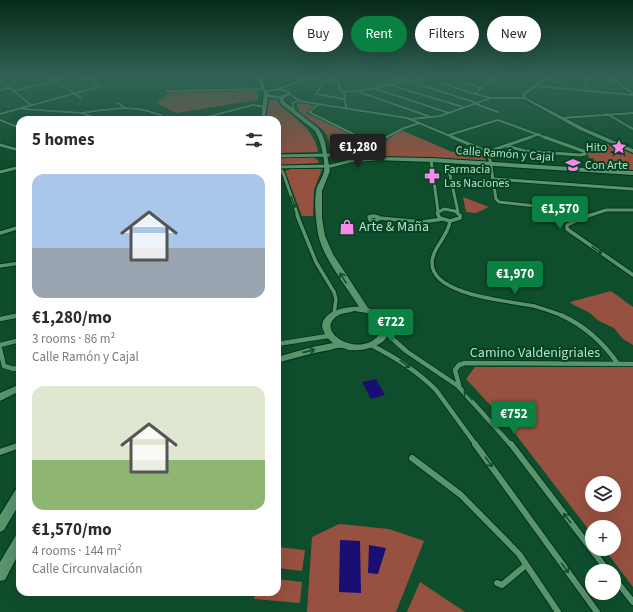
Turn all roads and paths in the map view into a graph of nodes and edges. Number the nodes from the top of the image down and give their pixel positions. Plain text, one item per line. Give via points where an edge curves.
1 (27, 106) edge
2 (122, 106) edge
3 (251, 106) edge
4 (256, 106) edge
5 (286, 106) edge
6 (292, 106) edge
7 (317, 106) edge
8 (330, 106) edge
9 (398, 106) edge
10 (429, 106) edge
11 (455, 106) edge
12 (469, 106) edge
13 (482, 106) edge
14 (538, 106) edge
15 (264, 107) joint
16 (18, 108) junction
17 (125, 108) junction
18 (346, 108) joint
19 (463, 108) junction
20 (449, 112) junction
21 (498, 112) dead end
22 (82, 113) junction
23 (295, 113) junction
24 (633, 113) edge
25 (0, 114) edge
26 (607, 114) junction
27 (90, 116) edge
28 (165, 116) edge
29 (210, 116) edge
30 (263, 116) edge
31 (431, 117) junction
32 (562, 118) junction
33 (412, 119) junction
34 (0, 120) edge
35 (420, 123) junction
36 (16, 126) edge
37 (633, 129) edge
38 (539, 134) junction
39 (449, 135) junction
40 (0, 144) edge
41 (507, 146) junction
42 (14, 149) dead end
43 (633, 150) edge
44 (487, 152) junction
45 (325, 155) junction
46 (281, 156) edge
47 (339, 157) junction
48 (376, 159) junction
49 (431, 160) junction
50 (448, 160) junction
51 (339, 164) junction
52 (490, 164) junction
53 (327, 166) junction
54 (281, 167) edge
55 (16, 168) edge
56 (281, 170) edge
57 (0, 172) edge
58 (633, 173) edge
59 (493, 179) junction
60 (633, 189) edge
61 (554, 208) dead end
62 (633, 210) edge
63 (438, 211) junction
64 (458, 212) junction
65 (379, 218) dead end
66 (443, 219) junction
67 (450, 221) junction
68 (16, 228) edge
69 (0, 233) edge
70 (16, 264) edge
71 (0, 266) edge
72 (633, 275) edge
73 (365, 310) junction
74 (334, 314) junction
75 (16, 316) edge
76 (0, 319) edge
77 (385, 332) junction
78 (328, 336) junction
79 (16, 341) edge
80 (281, 343) edge
81 (0, 345) edge
82 (341, 345) junction
83 (371, 345) junction
84 (0, 349) edge
85 (281, 359) edge
86 (618, 364) junction
87 (633, 364) edge
88 (16, 368) edge
89 (459, 386) junction
90 (16, 389) edge
91 (0, 397) edge
92 (16, 446) edge
93 (0, 452) edge
94 (412, 458) dead end
95 (16, 500) edge
96 (0, 526) edge
97 (16, 546) edge
98 (603, 564) edge
99 (526, 565) junction
100 (0, 575) edge
101 (497, 583) dead end
102 (621, 587) edge
103 (633, 602) edge
104 (558, 612) edge
105 (597, 612) edge

1 - 16 street
2 - 17 street
3 - 29 street
4 - 15 street
5 - 23 main road
6 - 23 street
7 - 35 street via 309,112 373,144
8 - 18 street
9 - 31 street
10 - 20 street
11 - 19 street
12 - 19 street
13 - 21 street
14 - 32 main road
15 - 30 main road
16 - 22 street
16 - 25 street
17 - 22 street
17 - 28 street via 154,111
18 - 33 street
19 - 20 street
20 - 31 street
22 - 27 street
23 - 45 main road via 320,134
24 - 26 street
26 - 32 street
26 - 37 street
31 - 33 street
32 - 43 main road
33 - 35 street
34 - 36 street
35 - 39 street
38 - 39 street via 498,120
38 - 41 street
38 - 41 street via 586,152 585,154 525,151
39 - 44 street
40 - 42 street
41 - 44 street
44 - 52 street
45 - 46 street, Calle Ramón y Cajal
45 - 47 street, Calle Ramón y Cajal
45 - 53 main road
47 - 48 street, Calle Ramón y Cajal
47 - 51 street
48 - 49 main road, Calle Ramón y Cajal
48 - 51 street, Calle Ramón y Cajal
49 - 50 main road, Calle Ramón y Cajal
49 - 63 street
50 - 52 main road, Calle Ramón y Cajal
50 - 64 street
51 - 53 street, Calle Ramón y Cajal
52 - 58 main road, Calle Ramón y Cajal
52 - 59 street
53 - 54 street, Calle Ramón y Cajal
73 -> 53 main road via 328,254 322,236 319,191 326,176
55 - 57 street
56 -> 74 street via 316,262 334,292
59 - 60 street
59 - 61 street via 496,199 499,202
62 -> 72 street via 598,211 568,225 567,229
63 - 64 street via 448,209
63 - 66 street via 436,214
64 - 67 street via 460,218
65 - 66 street via 439,222
66 - 67 street
67 - 86 street via 448,234 436,252 433,264 434,270 443,280 455,289 473,295 533,306 562,315 598,338
68 - 69 street
70 - 71 street
73 - 74 main road via 343,310
73 - 77 main road via 381,318
74 - 78 main road via 327,320 325,328
75 - 76 street
77 - 83 main road via 381,339
77 - 89 street via 407,352
78 - 80 street
78 - 82 main road
79 - 81 street
82 - 83 main road via 356,348
85 -> 82 main road
83 -> 105 street via 397,358 436,390
84 - 88 street via 4,366
86 - 87 street, Camino Valdenigriales
86 - 89 street, Camino Valdenigriales via 465,363 455,370
98 -> 89 street via 502,434
90 - 91 main road
92 - 93 street
94 - 99 street via 461,495 519,554
95 - 96 main road
97 - 100 main road
99 - 101 street via 502,585
99 - 104 street
102 - 103 street

